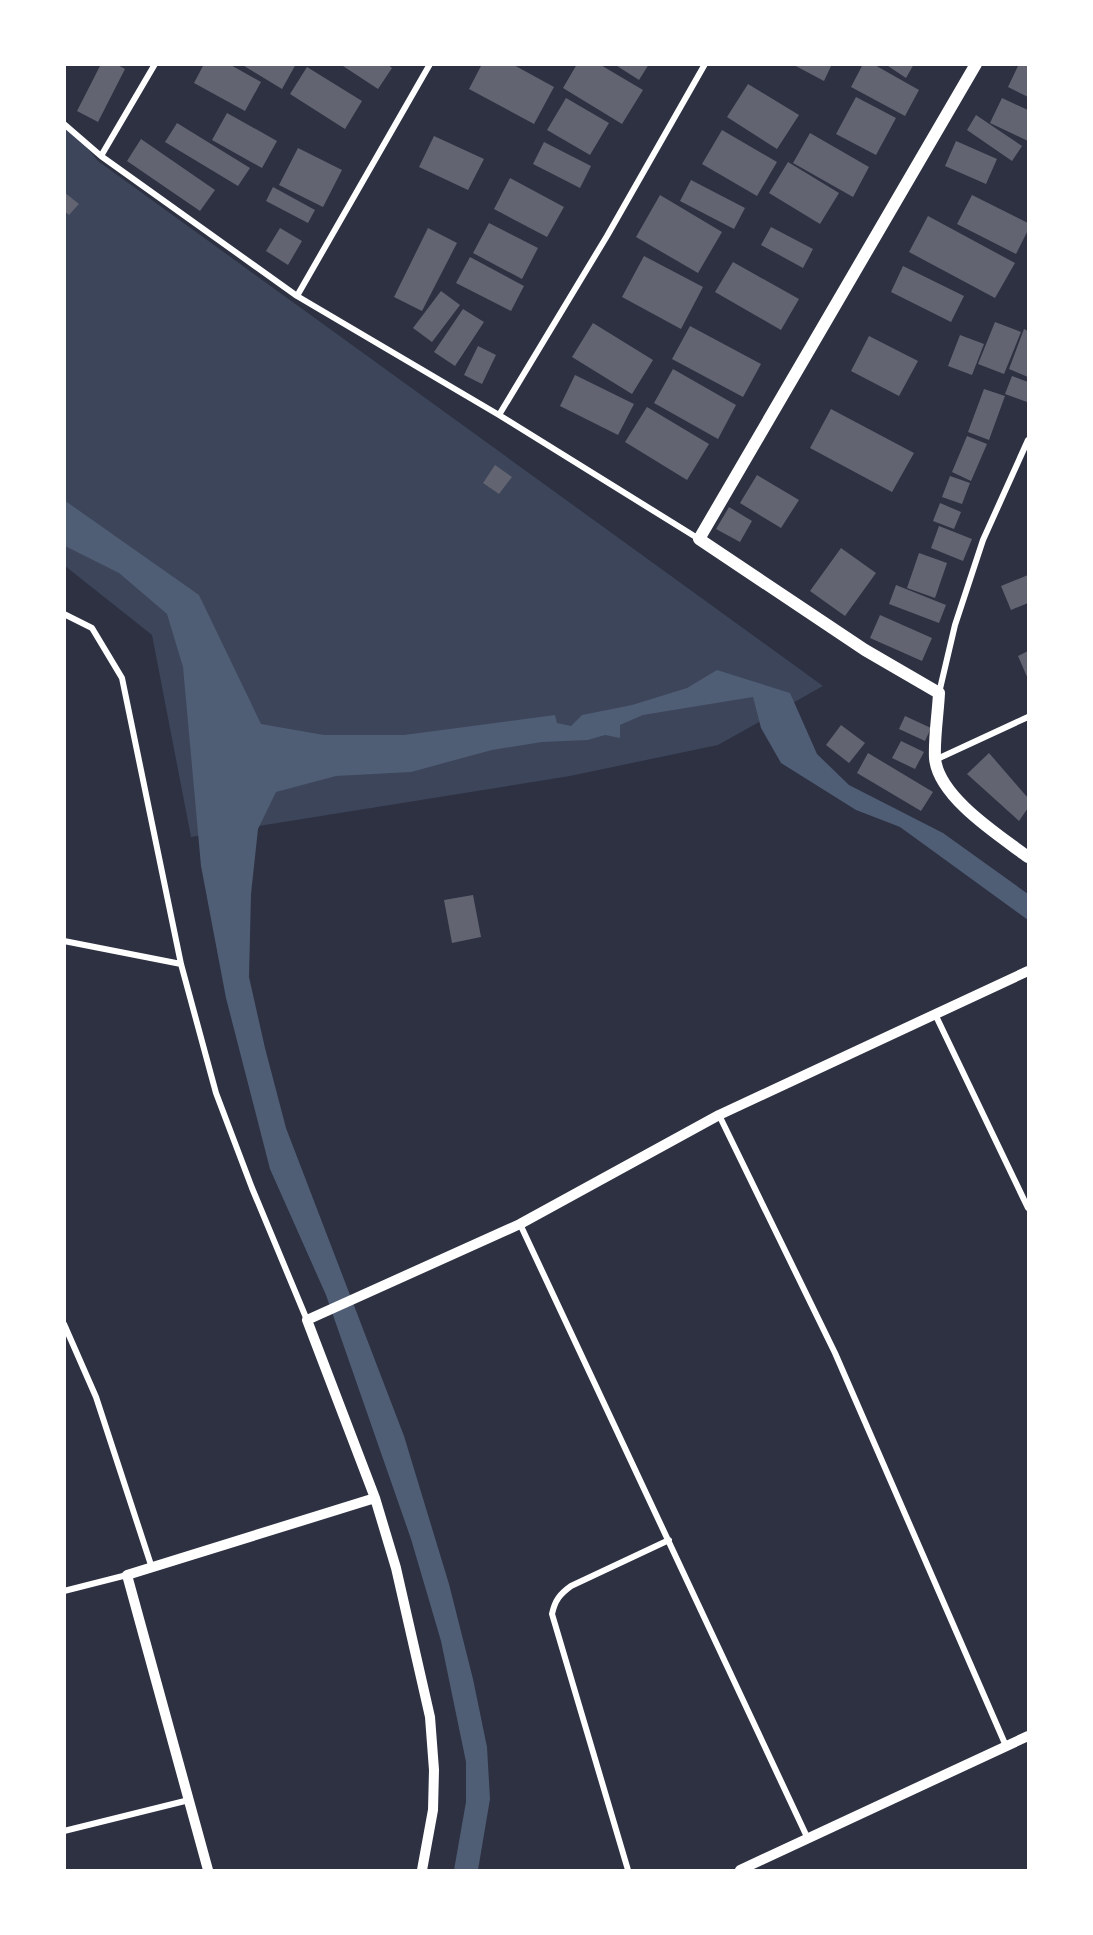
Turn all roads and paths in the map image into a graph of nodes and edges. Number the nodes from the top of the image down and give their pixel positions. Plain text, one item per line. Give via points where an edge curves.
1 (155, 64) edge
2 (430, 64) edge
3 (705, 64) edge
4 (976, 64) edge
5 (64, 124) edge
6 (101, 156) junction
7 (297, 296) junction
8 (499, 415) junction
9 (1029, 440) edge
10 (1025, 453) edge
11 (699, 539) junction
12 (64, 614) edge
13 (939, 693) junction
14 (1029, 717) edge
15 (935, 760) junction
16 (1029, 857) edge
17 (64, 940) edge
18 (181, 964) junction
19 (1029, 971) edge
20 (934, 1013) junction
21 (719, 1115) junction
22 (1029, 1208) edge
23 (520, 1224) junction
24 (310, 1319) junction
25 (64, 1324) edge
26 (375, 1498) junction
27 (669, 1540) junction
28 (152, 1568) junction
29 (127, 1575) junction
30 (64, 1591) edge
31 (1029, 1736) edge
32 (1006, 1746) junction
33 (189, 1800) junction
34 (64, 1831) edge
35 (808, 1839) junction
36 (208, 1870) edge
37 (422, 1870) edge
38 (628, 1870) edge
39 (740, 1870) edge

1 - 6 street
2 - 7 street
3 - 8 street
4 - 11 main road
5 - 6 street
6 - 7 street
7 - 8 street
8 - 11 street
9 - 10 street
10 - 13 street via 983,540 955,626
11 - 13 main road via 865,650
12 - 18 street via 92,628 122,678
13 - 15 main road
14 - 15 street
15 - 16 main road via 945,784 969,812
17 - 18 street
18 - 24 street via 216,1093 252,1188
19 - 20 street
20 - 21 street
20 - 22 street
21 - 23 street
21 - 32 street via 835,1353
23 - 24 street
23 - 27 street
24 - 26 street
25 - 28 street via 96,1397
26 - 28 street
26 - 37 street via 396,1568 430,1717 433,1810
27 - 35 street
27 - 38 street via 571,1586 559,1595 552,1614
28 - 29 street
29 - 30 street
29 - 33 street
31 - 32 street
32 - 35 street
33 - 34 street
33 - 36 street
35 - 39 street

